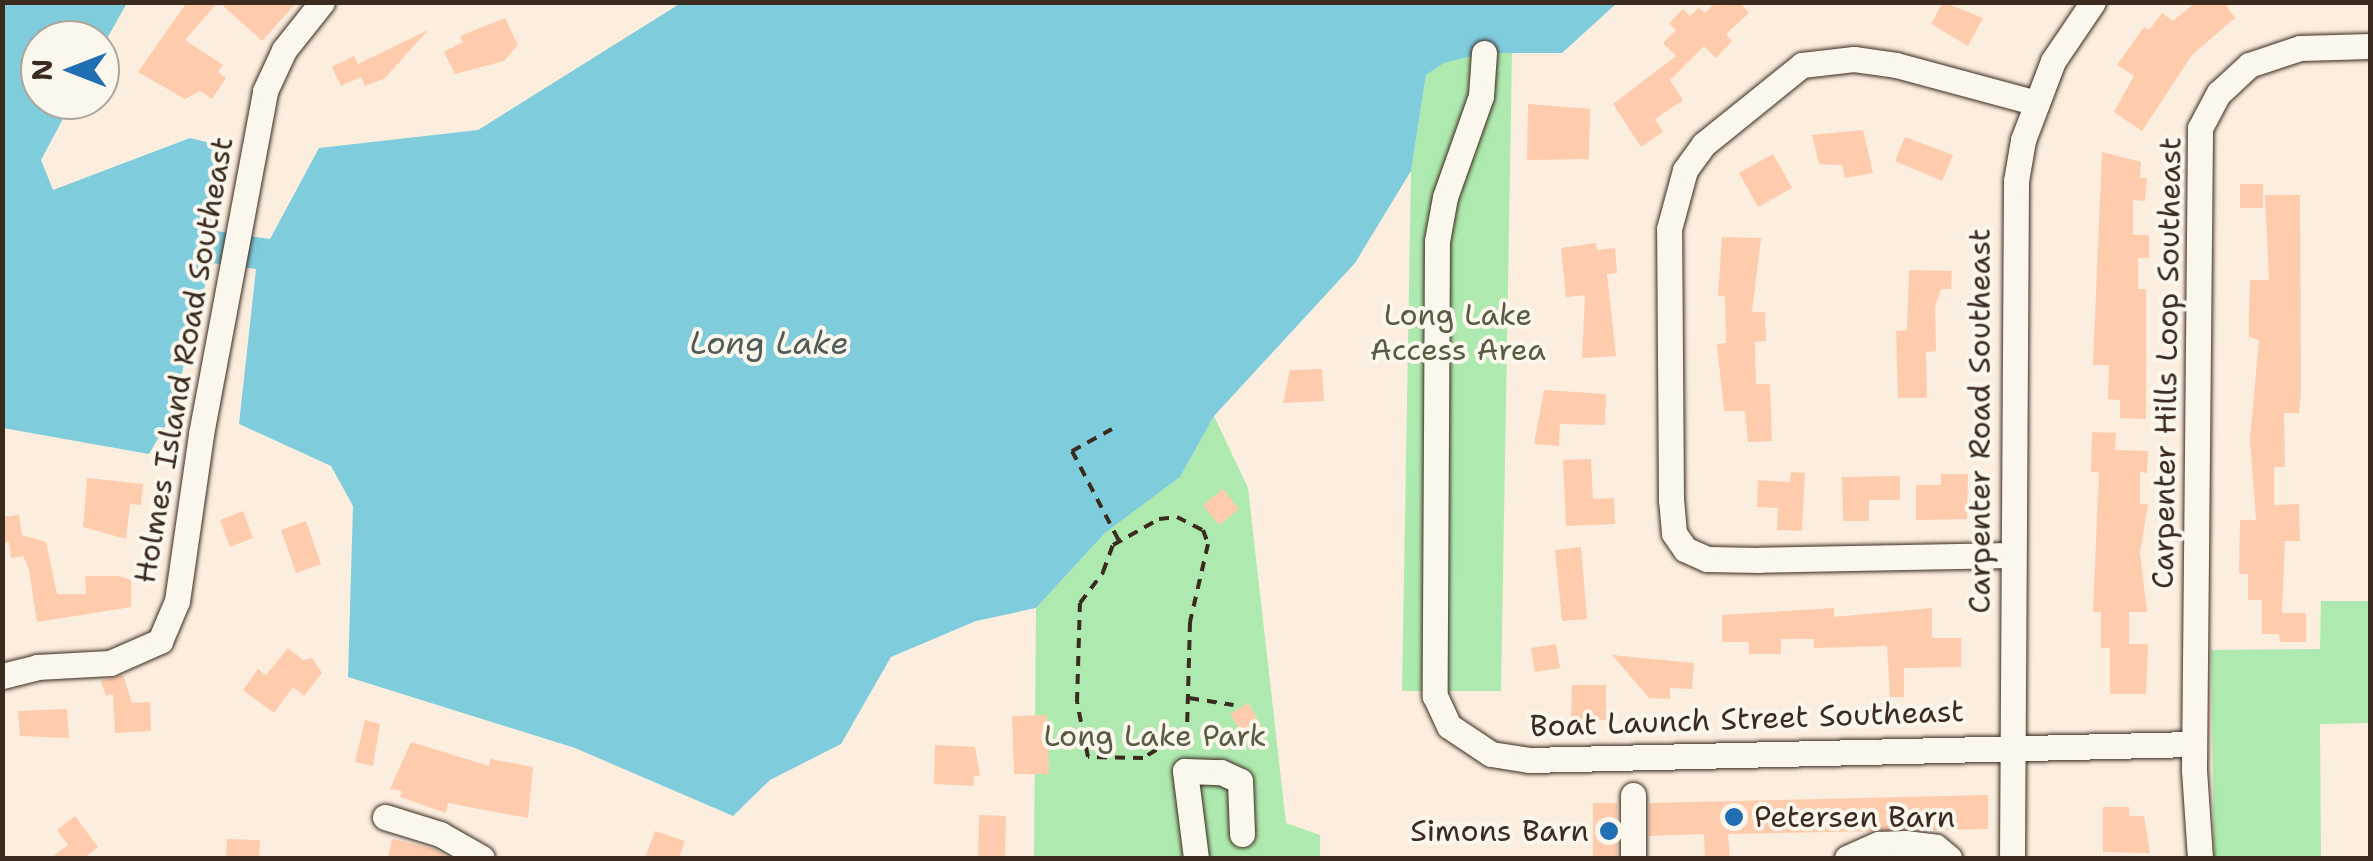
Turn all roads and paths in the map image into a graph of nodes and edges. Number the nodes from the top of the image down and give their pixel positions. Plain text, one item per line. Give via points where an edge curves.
1 (322, 2) edge
2 (2093, 2) edge
3 (2370, 46) edge
4 (1484, 54) dead end
5 (2037, 103) junction
6 (1112, 429) dead end
7 (1119, 541) junction
8 (2011, 555) junction
9 (2, 676) edge
10 (1187, 698) junction
11 (1233, 704) dead end
12 (2012, 744) junction
13 (2194, 744) junction
14 (1632, 794) dead end
15 (385, 818) dead end
16 (1242, 834) dead end
17 (482, 858) edge
18 (1196, 858) edge
19 (1632, 858) edge
20 (1847, 858) edge
21 (1948, 858) edge
22 (2012, 858) edge
23 (2200, 858) edge

1 - 9 street, Holmes Island Road Southeast via 284,50 265,91 177,601 160,641 110,663 37,666
2 - 5 street, Carpenter Road Southeast via 2053,61
3 - 13 street, Carpenter Hills Loop Southeast via 2300,48 2248,65 2219,93 2200,128
4 - 12 street, Boat Launch Street Southeast via 1481,96 1437,241 1435,696 1441,714 1477,747 1529,760
5 - 8 street, Carpenter Road Southeast via 2023,140 2013,228
5 - 8 street via 1896,65 1854,59 1802,65 1704,144 1685,170 1668,228 1670,500 1674,533 1685,549 1707,558 1759,560
6 - 7 path via 1072,451
7 - 10 path via 1159,518 1177,517 1203,530 1208,558 1190,622
7 - 10 path via 1080,603 1077,702 1084,750 1095,758 1143,758 1186,730
8 - 12 street, Carpenter Road Southeast
10 - 11 path
12 - 13 street
12 - 22 street, Carpenter Road Southeast
13 - 23 street, Carpenter Hills Loop Southeast
14 - 19 street
15 - 17 street via 440,834
16 - 18 street via 1240,781 1221,772 1185,771
20 - 21 street via 1880,844 1905,843 1936,847

